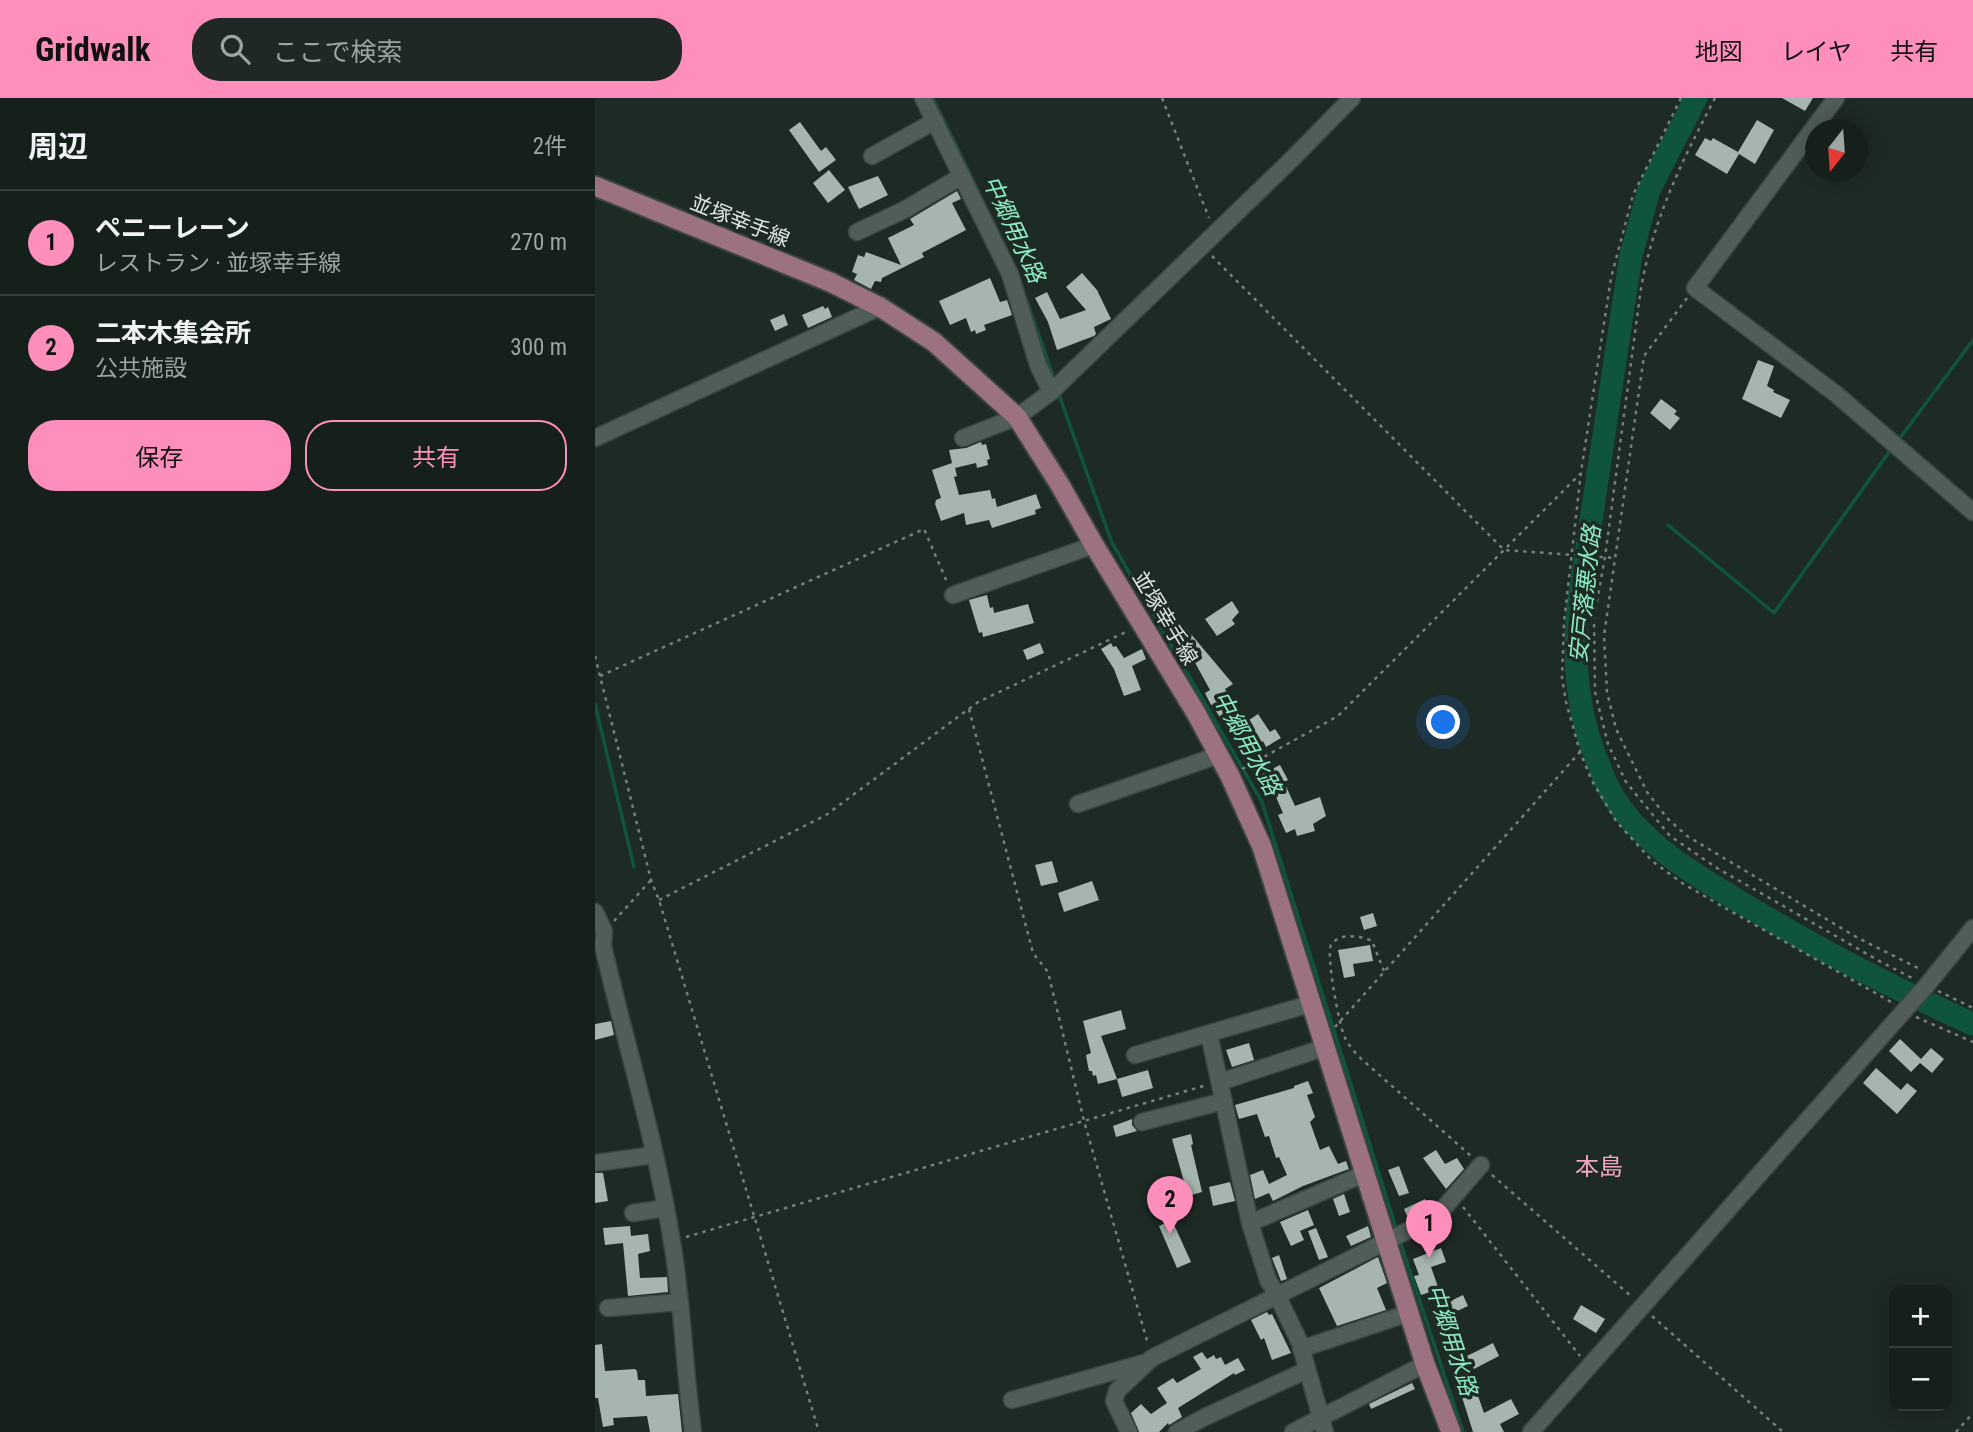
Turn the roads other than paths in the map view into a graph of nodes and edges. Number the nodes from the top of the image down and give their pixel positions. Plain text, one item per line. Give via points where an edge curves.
1 (923, 98) edge
2 (1352, 98) edge
3 (1836, 98) edge
4 (935, 121) junction
5 (871, 156) dead end
6 (962, 176) junction
7 (595, 186) edge
8 (857, 232) dead end
9 (880, 307) junction
10 (1051, 392) junction
11 (1017, 417) junction
12 (595, 438) edge
13 (963, 438) dead end
14 (1973, 512) edge
15 (1094, 545) junction
16 (953, 595) road end
17 (1219, 755) junction
18 (1078, 804) dead end
19 (595, 912) edge
20 (1973, 928) edge
21 (603, 981) edge
22 (1313, 1003) junction
23 (1209, 1034) junction
24 (1326, 1047) junction
25 (1135, 1055) dead end
26 (1220, 1082) junction
27 (1224, 1101) junction
28 (1142, 1122) dead end
29 (654, 1155) junction
30 (595, 1163) edge
31 (1364, 1174) junction
32 (666, 1208) junction
33 (633, 1213) dead end
34 (1250, 1223) junction
35 (1409, 1230) junction
36 (1386, 1240) junction
37 (1277, 1295) junction
38 (680, 1302) junction
39 (608, 1308) dead end
40 (1409, 1312) junction
41 (1301, 1349) junction
42 (1149, 1360) junction
43 (1425, 1364) junction
44 (1307, 1370) junction
45 (1012, 1400) dead end
46 (1323, 1425) edge
47 (693, 1432) edge
48 (1129, 1432) edge
49 (1177, 1432) edge
50 (1293, 1432) edge
51 (1451, 1432) edge
52 (1531, 1432) edge

1 - 4 street
2 - 10 street
3 - 14 street via 1695,288 1836,394
4 - 5 street
4 - 6 street
6 - 8 street
6 - 10 street via 1010,274
7 - 9 main road, 並塚幸手線
9 - 11 main road, 並塚幸手線 via 935,342
9 - 12 street
10 - 11 street
11 - 13 street
11 - 15 main road, 並塚幸手線
15 - 16 street
15 - 17 main road, 並塚幸手線
17 - 18 street
17 - 22 main road, 並塚幸手線 via 1262,847
19 - 21 street via 604,931
20 - 52 street via 1906,1010
21 - 29 street
22 - 23 street
22 - 24 main road, 並塚幸手線
23 - 25 street
23 - 26 street
24 - 26 street
24 - 31 main road, 並塚幸手線
26 - 27 street
27 - 28 street
27 - 34 street
29 - 30 street
29 - 32 street
31 - 34 street
31 - 36 main road, 並塚幸手線
32 - 33 street
32 - 38 street
34 - 37 street
35 - 35 street via 1442,1210 1485,1169 1444,1221 1414,1238
35 - 36 street
36 - 37 street
36 - 40 main road, 並塚幸手線
37 - 41 street
37 - 42 street
38 - 39 street
38 - 47 street
40 - 41 street
40 - 43 main road, 並塚幸手線
41 - 44 street
42 - 45 street
42 - 48 street via 1117,1391 1114,1401
43 - 46 street
43 - 51 main road, 並塚幸手線
44 - 46 street
44 - 49 street
46 - 50 street

